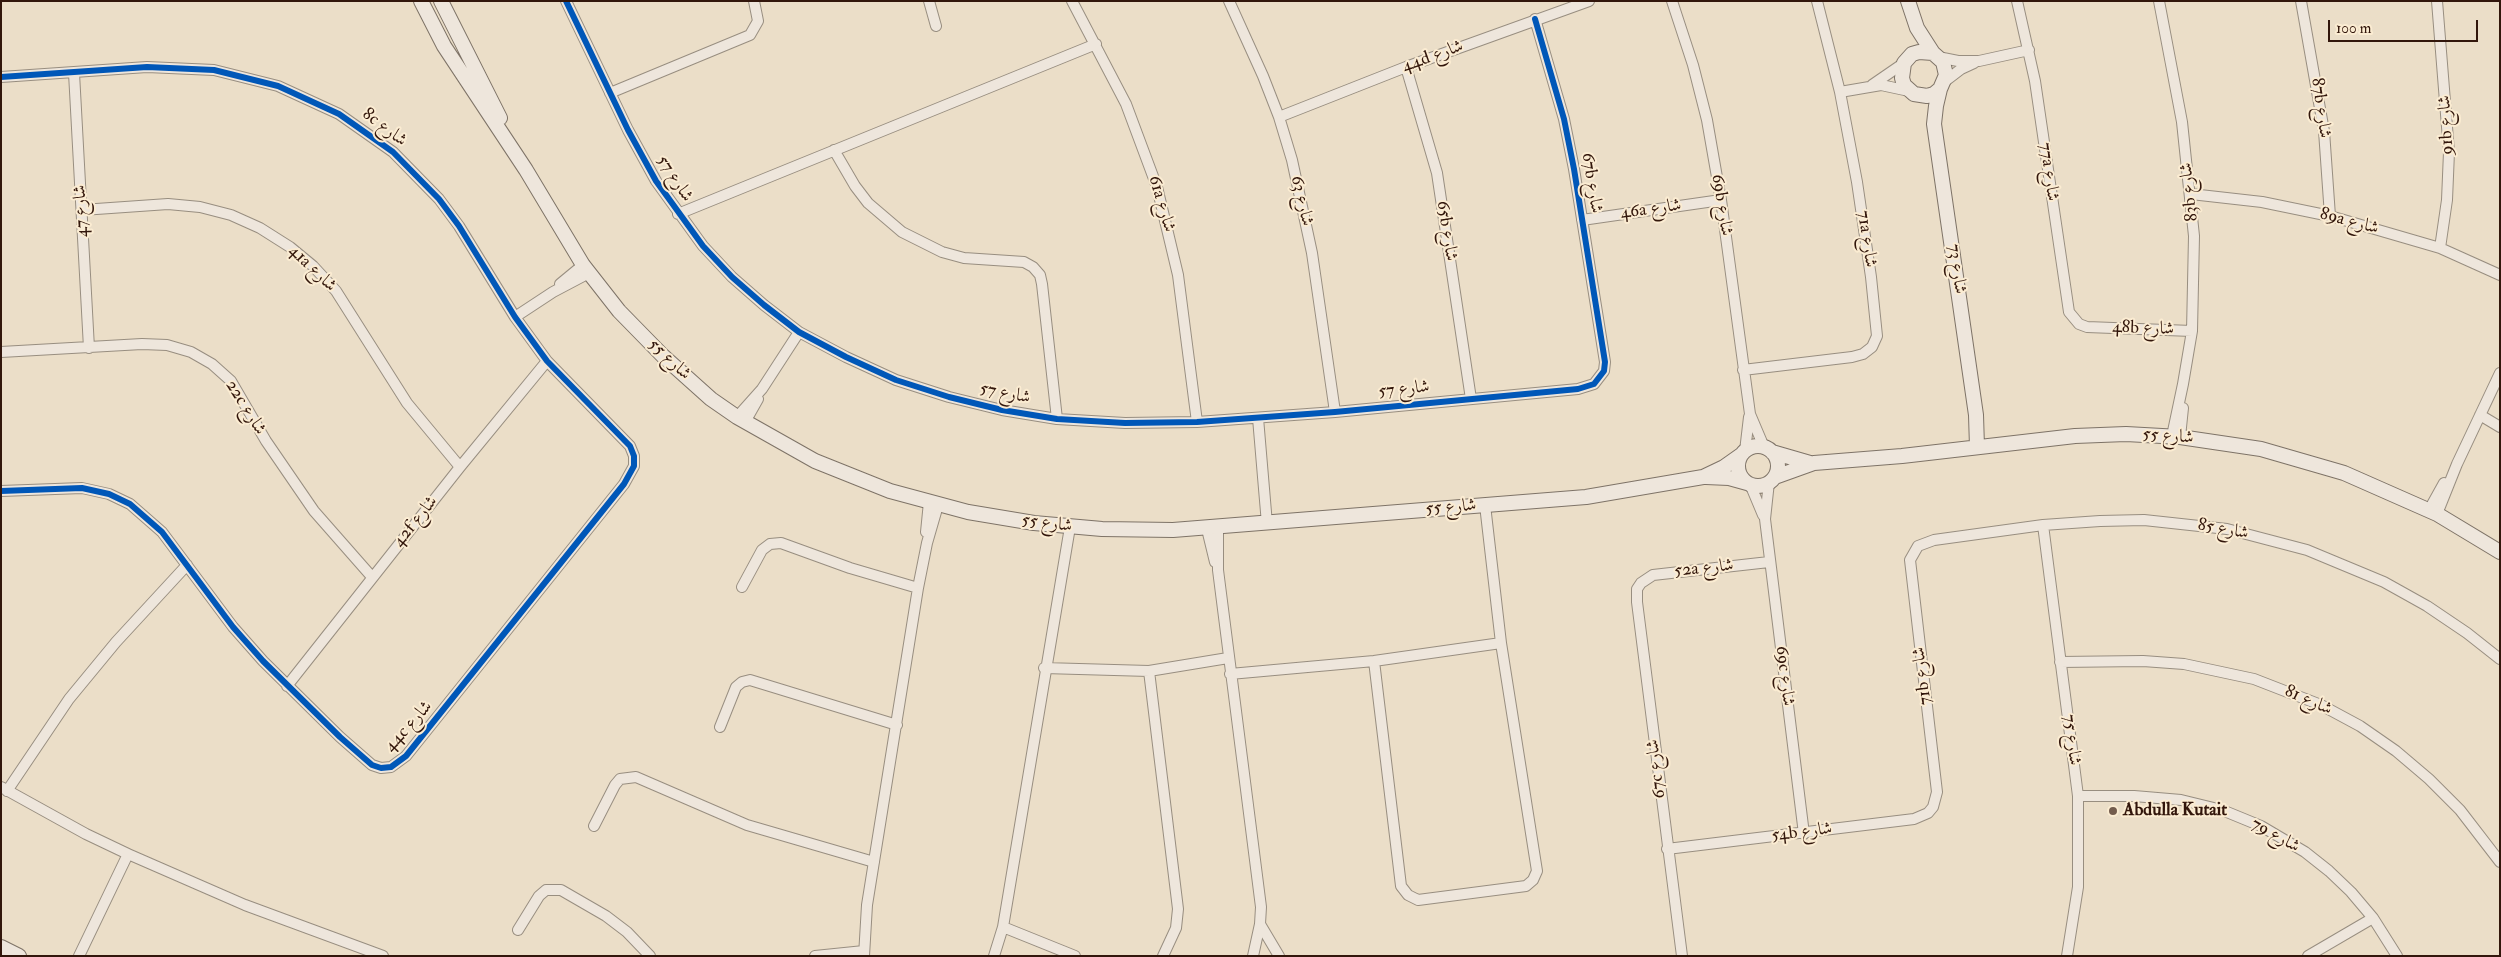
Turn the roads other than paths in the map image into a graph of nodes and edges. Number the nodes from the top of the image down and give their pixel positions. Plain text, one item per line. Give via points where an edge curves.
1 (421, 1) edge
2 (441, 1) edge
3 (566, 1) edge
4 (754, 1) edge
5 (929, 1) edge
6 (1072, 1) edge
7 (1229, 1) edge
8 (1589, 1) edge
9 (1672, 1) edge
10 (1817, 1) edge
11 (1908, 1) edge
12 (2017, 1) edge
13 (2158, 1) edge
14 (2301, 1) edge
15 (2437, 1) edge
16 (1535, 19) junction
17 (1912, 19) junction
18 (936, 26) dead end
19 (1096, 44) junction
20 (2029, 50) junction
21 (1935, 55) junction
22 (1906, 61) junction
23 (1979, 61) junction
24 (1406, 67) junction
25 (74, 73) junction
26 (1, 77) edge
27 (1871, 85) junction
28 (1942, 85) junction
29 (1840, 92) junction
30 (610, 93) junction
31 (1914, 93) junction
32 (1279, 117) junction
33 (1934, 124) junction
34 (834, 150) junction
35 (526, 170) junction
36 (2191, 194) junction
37 (1721, 200) junction
38 (82, 210) junction
39 (678, 214) junction
40 (2330, 216) junction
41 (1582, 220) junction
42 (2440, 248) junction
43 (586, 269) junction
44 (2500, 275) edge
45 (515, 317) junction
46 (2095, 327) joint
47 (2192, 331) junction
48 (799, 332) junction
49 (89, 348) junction
50 (1, 352) edge
51 (1604, 354) joint
52 (548, 361) junction
53 (1743, 370) junction
54 (2500, 373) edge
55 (1471, 399) junction
56 (1335, 412) junction
57 (1750, 414) junction
58 (2480, 415) junction
59 (1057, 418) junction
60 (1258, 418) junction
61 (741, 420) junction
62 (1197, 422) junction
63 (2500, 427) edge
64 (2176, 436) junction
65 (623, 438) joint
66 (1980, 446) junction
67 (1768, 449) junction
68 (1743, 453) junction
69 (1814, 463) junction
70 (460, 467) junction
71 (1702, 477) junction
72 (1772, 480) junction
73 (1749, 484) junction
74 (1, 491) edge
75 (933, 503) junction
76 (1485, 505) junction
77 (2433, 512) junction
78 (1765, 519) junction
79 (1267, 524) junction
80 (2043, 525) junction
81 (1070, 528) junction
82 (1213, 528) junction
83 (1918, 546) joint
84 (2500, 552) edge
85 (1769, 562) junction
86 (187, 566) junction
87 (372, 576) junction
88 (1641, 582) joint
89 (742, 587) dead end
90 (918, 588) junction
91 (1500, 642) junction
92 (1228, 658) junction
93 (2500, 659) edge
94 (1374, 661) junction
95 (2060, 662) junction
96 (1044, 668) junction
97 (1149, 670) junction
98 (1230, 674) junction
99 (287, 686) junction
100 (897, 725) junction
101 (720, 727) dead end
102 (4, 789) edge
103 (2078, 796) junction
104 (1933, 807) joint
105 (594, 826) dead end
106 (1804, 834) junction
107 (1667, 849) junction
108 (128, 854) junction
109 (874, 862) junction
110 (2500, 862) edge
111 (2372, 918) junction
112 (1260, 924) junction
113 (1003, 927) junction
114 (518, 930) dead end
115 (1, 947) edge
116 (864, 953) edge
117 (18, 956) edge
118 (79, 956) edge
119 (383, 956) edge
120 (650, 956) edge
121 (815, 956) edge
122 (994, 956) edge
123 (1075, 956) edge
124 (1163, 956) edge
125 (1253, 956) edge
126 (1279, 956) edge
127 (1682, 956) edge
128 (2067, 956) edge
129 (2308, 956) edge
130 (2397, 956) edge

1 - 35 street, شارع 55 via 444,46
2 - 35 street, شارع 55
3 - 30 street, شارع 57
4 - 30 street via 758,21 750,34
5 - 18 street
6 - 19 street, 61a شارع
7 - 32 street, شارع 63
8 - 16 street, 44d شارع
9 - 37 street, 69b شارع via 1700,92
10 - 29 street, 71a شارع
11 - 17 street
12 - 20 street, 77a شارع
13 - 36 street, 83b شارع via 2180,113
14 - 40 street, 87b شارع via 2321,114
15 - 42 street, 91b شارع via 2449,152
16 - 24 street, 44d شارع
16 - 41 street, 67b شارع via 1564,119
17 - 21 street
17 - 22 street via 1912,40
19 - 34 street
19 - 62 street, 61a شارع via 1134,124 1168,225 1182,301
20 - 23 street
20 - 46 street, 77a شارع via 2069,312 2079,324
21 - 22 street via 1919,52
21 - 23 street via 1958,61
21 - 28 street via 1945,68
22 - 27 street
22 - 31 street via 1902,78
23 - 28 street via 1961,69
24 - 32 street, 44d شارع
24 - 55 street, 65b شارع via 1436,173
25 - 26 street, 8c شارع
25 - 38 street, شارع 47
25 - 45 street, 8c شارع via 148,67 214,70 278,86 339,114 393,152 439,200 459,226
27 - 29 street
27 - 31 street via 1891,86
28 - 31 street via 1934,94
28 - 33 street, شارع 73
29 - 53 street, 71a شارع via 1865,230 1877,336 1872,347 1863,354
30 - 39 street, شارع 57 via 642,156
31 - 33 street, شارع 73
32 - 56 street, شارع 63 via 1306,224
33 - 66 street, شارع 73
34 - 39 street
34 - 59 street, شارع 57 via 868,203 908,236 964,258 1024,262 1040,275
35 - 43 street, شارع 55
36 - 40 street, 89a شارع via 2262,202
36 - 47 street, 83b شارع via 2194,256
37 - 41 street, 46a شارع
37 - 53 street, 69b شارع
38 - 49 street, شارع 47
38 - 70 street, 41a شارع via 168,204 200,207 231,215 290,247 336,291 406,403
39 - 48 street, شارع 57 via 732,277
40 - 42 street, 89a شارع
41 - 51 street, 67b شارع
42 - 44 street, 89a شارع
43 - 45 street
43 - 61 street, شارع 55 via 619,311 663,356 711,399
45 - 52 street, 8c شارع
46 - 47 street, 48b شارع
47 - 64 street, 83b شارع
48 - 59 street, شارع 57 via 888,376 949,397 1002,410
48 - 61 street
49 - 50 street, 22c شارع
49 - 87 street, 22c شارع via 167,345 191,352 212,364 231,382 314,511
51 - 55 street, شارع 57 via 1604,371 1594,384 1586,388
52 - 65 street, 8c شارع
52 - 70 street, 42f شارع
53 - 57 street, 69b شارع
54 - 58 street
55 - 56 street, شارع 57
56 - 60 street, شارع 57
57 - 67 street, 69b شارع
57 - 68 street, 69b شارع
58 - 63 street
58 - 77 street
59 - 62 street, شارع 57 via 1125,423
60 - 62 street, شارع 57
60 - 79 street
61 - 75 street, شارع 55 via 838,471
64 - 66 street, شارع 55 via 2100,434
64 - 77 street, شارع 55 via 2245,446 2303,460 2384,489
65 - 99 street, 44c شارع via 634,456 630,475 400,763 381,768 372,765
66 - 69 street, شارع 55
67 - 68 street via 1757,446
67 - 69 street, شارع 55
67 - 72 street via 1778,464
68 - 71 street, شارع 55 via 1724,468
68 - 73 street via 1738,461 1739,474
69 - 72 street, شارع 55
70 - 87 street, 42f شارع
71 - 73 street, شارع 55 via 1729,478
71 - 76 street, شارع 55 via 1586,497
72 - 73 street via 1756,486
72 - 78 street, 69c شارع
73 - 78 street, 69c شارع
74 - 86 street, 44c شارع via 82,488 109,494 130,504 162,532
75 - 81 street, شارع 55 via 1001,518
75 - 90 street
76 - 79 street, شارع 55
76 - 91 street
77 - 84 street, شارع 55
78 - 85 street, 69c شارع
79 - 82 street, شارع 55
80 - 83 street, شارع 85 via 1934,540
80 - 93 street, شارع 85 via 2144,520 2210,527 2267,538 2346,565 2384,582 2427,606
80 - 95 street, شارع 75
81 - 82 street, شارع 55
81 - 96 street
82 - 92 street
83 - 104 street, 71b شارع via 1912,554 1910,568 1937,792
85 - 88 street, 52a شارع via 1661,574
85 - 106 street, 69c شارع
86 - 99 street, 44c شارع via 233,627
86 - 102 street via 69,698
87 - 99 street, 42f شارع
88 - 107 street, 67c شارع via 1637,589 1637,602
89 - 90 street via 762,550 780,542 850,568
90 - 100 street
91 - 94 street
91 - 94 street via 1537,871 1526,886 1516,888 1418,900 1401,886
92 - 97 street
92 - 98 street
94 - 98 street
95 - 103 street, شارع 75
95 - 110 street, شارع 81 via 2143,661 2192,665 2254,679 2322,705 2360,726 2430,779 2460,810
96 - 97 street
96 - 113 street
97 - 124 street via 1178,908 1176,928
98 - 112 street
100 - 101 street via 750,680 736,687
100 - 109 street
102 - 108 street
103 - 111 street, شارع 79 via 2160,797 2202,804 2242,818 2305,852 2351,892
103 - 128 street, شارع 75 via 2078,887
104 - 106 street, 54b شارع via 1914,819
105 - 109 street via 620,779 636,777 747,825
106 - 107 street, 54b شارع
107 - 127 street, 67c شارع
108 - 118 street
108 - 119 street via 245,905
109 - 116 street
111 - 129 street
111 - 130 street, شارع 79
112 - 125 street
112 - 126 street
113 - 122 street
113 - 123 street
114 - 120 street via 539,896 546,890 561,890 606,916
115 - 117 street
116 - 121 street

